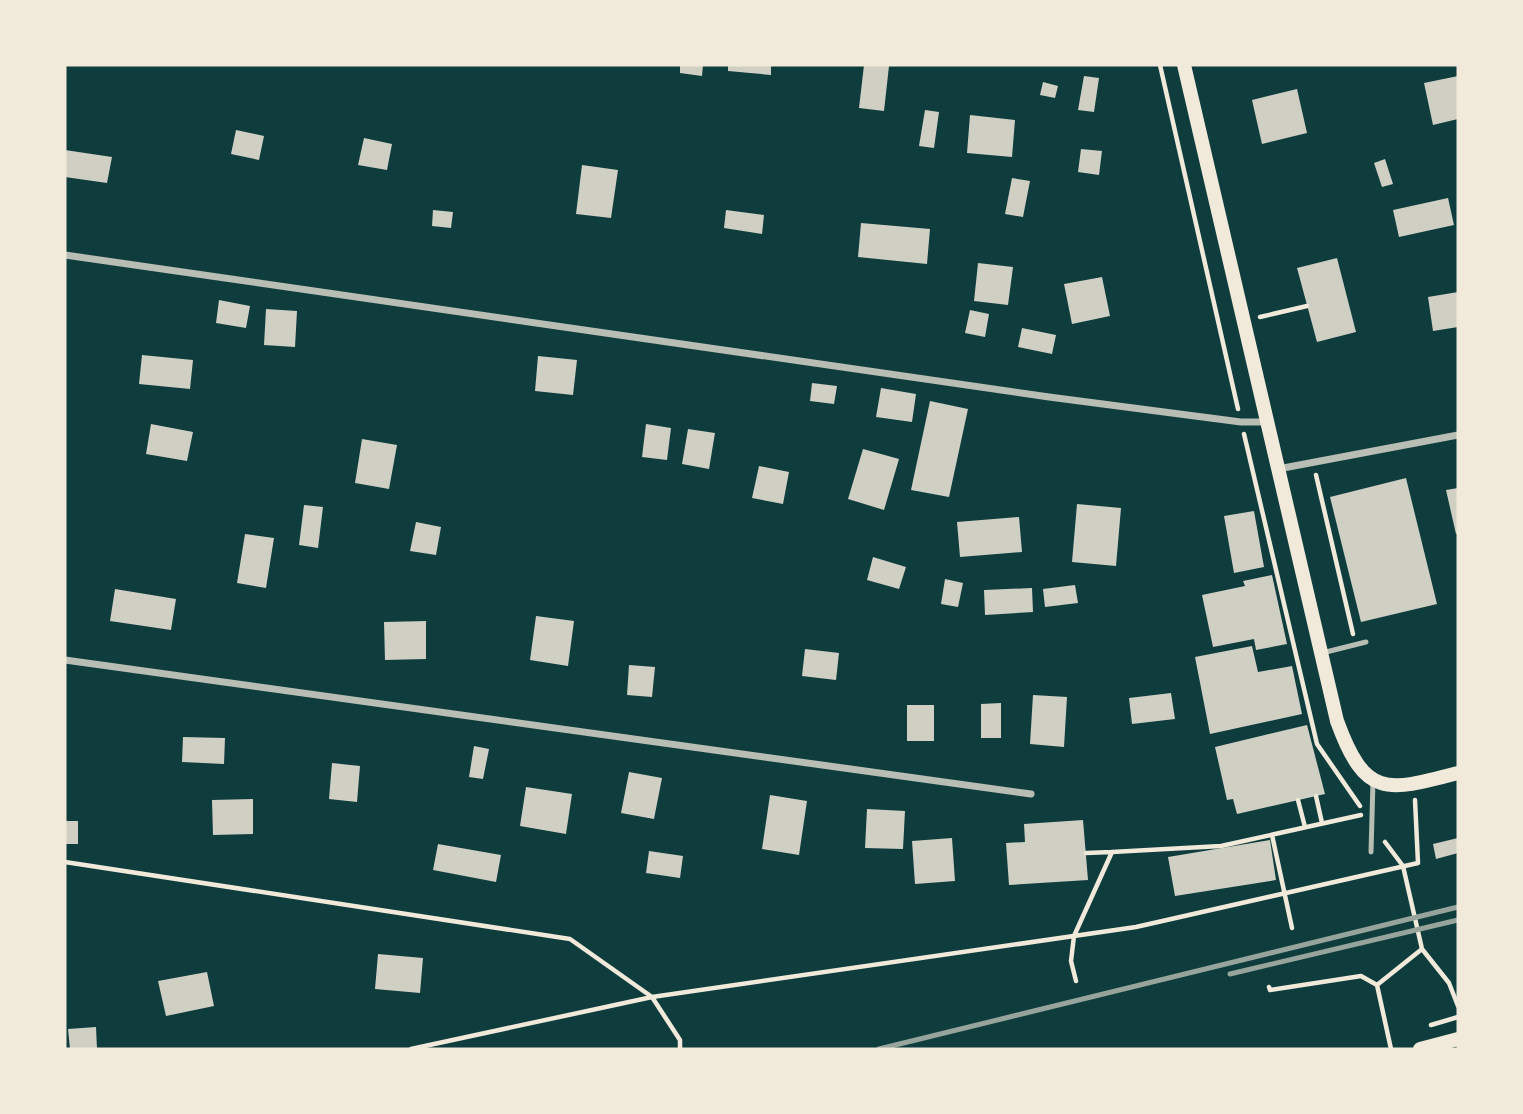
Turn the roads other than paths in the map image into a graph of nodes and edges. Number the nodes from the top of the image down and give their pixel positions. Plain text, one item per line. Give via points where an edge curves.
1 (1184, 65) edge
2 (65, 255) edge
3 (1267, 422) junction
4 (1458, 435) edge
5 (1278, 469) junction
6 (1366, 642) dead end
7 (1321, 653) junction
8 (65, 660) edge
9 (1458, 773) edge
10 (1373, 781) junction
11 (1031, 794) dead end
12 (1371, 852) dead end
13 (1458, 1039) edge
14 (1420, 1049) edge

1 - 3 main road
2 - 3 street via 1049,397
3 - 5 main road
4 - 5 street
5 - 7 main road
6 - 7 lane
7 - 10 main road via 1348,752
8 - 11 street
9 - 10 main road via 1414,785
10 - 12 lane
13 - 14 main road

